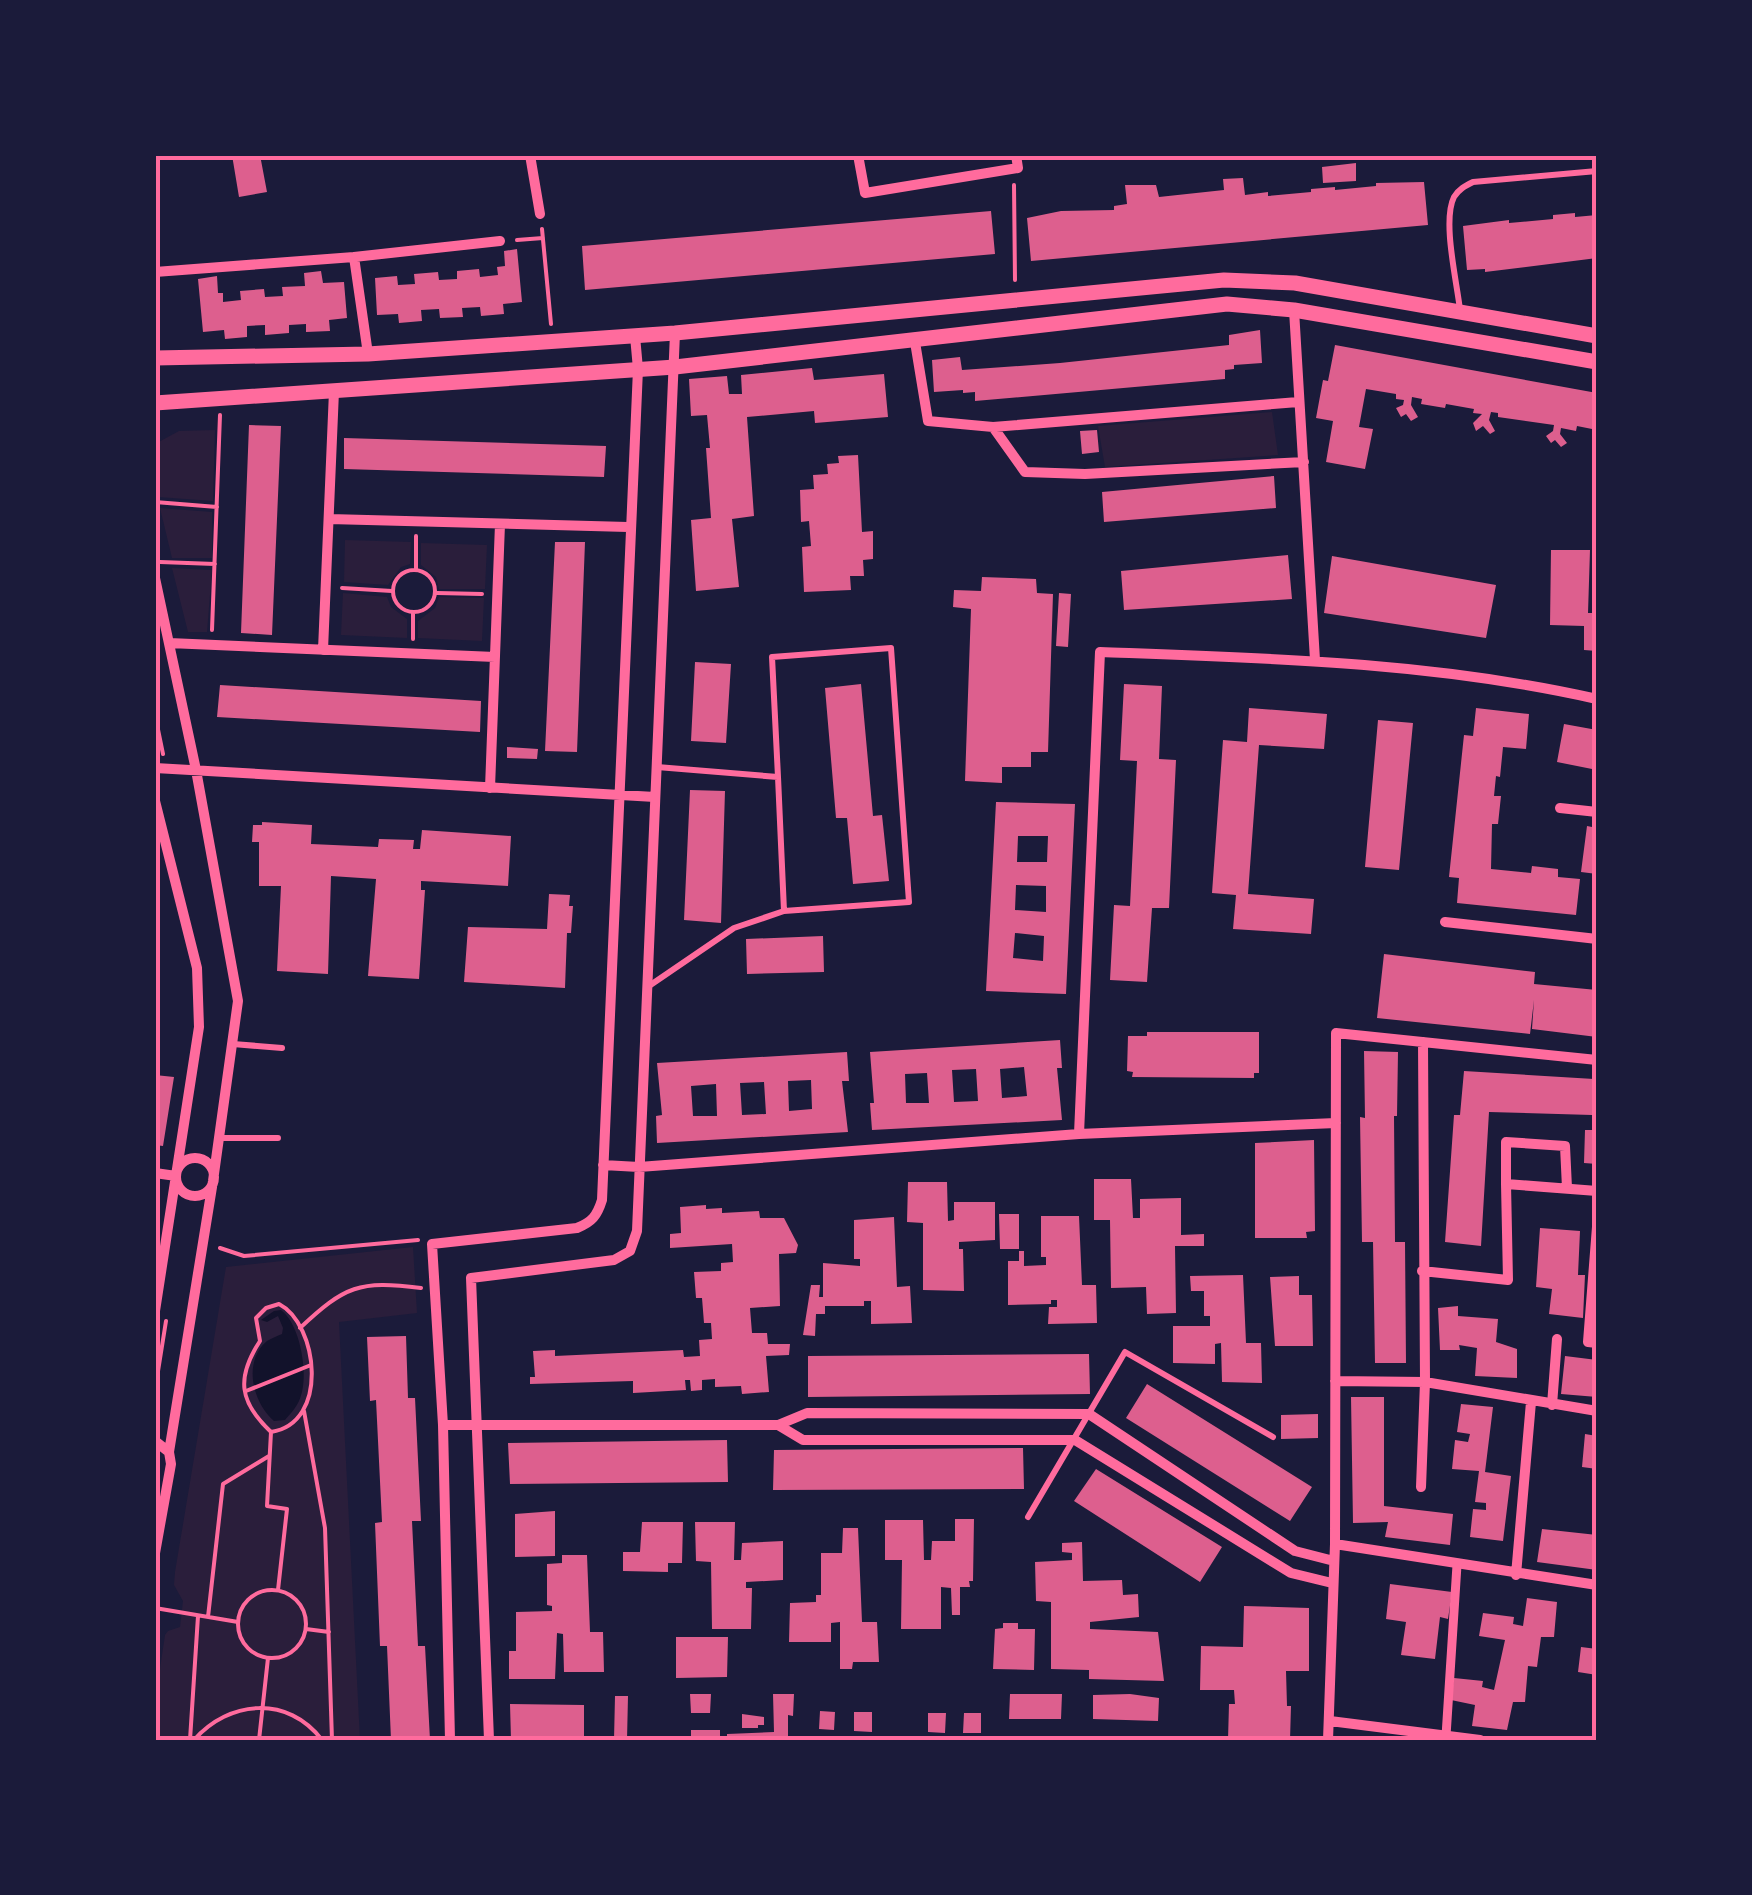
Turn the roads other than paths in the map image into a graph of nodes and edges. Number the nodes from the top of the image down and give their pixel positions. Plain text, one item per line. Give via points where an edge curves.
1 (530, 155) edge
2 (858, 155) edge
3 (1016, 155) edge
4 (1597, 171) edge
5 (540, 214) road end
6 (500, 242) road end
7 (354, 257) junction
8 (155, 272) edge
9 (1294, 310) junction
10 (1460, 312) junction
11 (675, 333) junction
12 (635, 336) junction
13 (1597, 336) edge
14 (915, 342) junction
15 (368, 354) junction
16 (155, 358) edge
17 (1597, 362) edge
18 (675, 367) junction
19 (638, 369) junction
20 (334, 390) junction
21 (1298, 402) junction
22 (155, 403) edge
23 (994, 426) junction
24 (1304, 462) junction
25 (329, 518) junction
26 (500, 524) junction
27 (628, 528) junction
28 (155, 578) edge
29 (169, 643) junction
30 (324, 650) junction
31 (494, 658) junction
32 (1315, 660) junction
33 (1597, 699) edge
34 (656, 766) junction
35 (155, 768) edge
36 (196, 770) junction
37 (778, 777) junction
38 (490, 788) junction
39 (617, 795) junction
40 (655, 798) junction
41 (155, 801) edge
42 (1560, 808) dead end
43 (1597, 812) edge
44 (161, 856) edge
45 (784, 910) junction
46 (1445, 922) dead end
47 (1597, 939) edge
48 (648, 986) junction
49 (1423, 1042) junction
50 (232, 1044) junction
51 (282, 1048) dead end
52 (1597, 1060) edge
53 (1336, 1123) junction
54 (1080, 1134) junction
55 (220, 1138) junction
56 (278, 1138) dead end
57 (603, 1165) junction
58 (639, 1166) junction
59 (155, 1173) edge
60 (176, 1176) junction
61 (213, 1181) junction
62 (1506, 1184) junction
63 (1567, 1188) junction
64 (1597, 1191) edge
65 (1597, 1227) edge
66 (1422, 1271) junction
67 (155, 1311) edge
68 (1557, 1339) dead end
69 (1597, 1343) edge
70 (1335, 1380) junction
71 (1425, 1382) junction
72 (1531, 1402) junction
73 (1552, 1405) junction
74 (1597, 1411) edge
75 (1090, 1414) junction
76 (478, 1425) junction
77 (778, 1425) junction
78 (444, 1426) junction
79 (1273, 1438) dead end
80 (1074, 1440) junction
81 (155, 1441) edge
82 (169, 1452) junction
83 (166, 1476) junction
84 (155, 1483) edge
85 (1421, 1487) dead end
86 (1028, 1517) dead end
87 (1335, 1544) junction
88 (155, 1554) edge
89 (1334, 1561) junction
90 (1458, 1565) junction
91 (1516, 1574) junction
92 (1332, 1583) junction
93 (1597, 1586) edge
94 (1330, 1721) junction
95 (1446, 1736) junction
96 (450, 1740) edge
97 (488, 1740) edge
98 (1328, 1740) edge
99 (1480, 1740) edge

1 - 5 street
2 - 3 street via 864,192 1018,168
4 - 10 lane via 1473,182 1460,189 1449,220
6 - 7 street
7 - 8 street
7 - 15 street
9 - 14 street via 1227,304
9 - 17 street
9 - 21 street
10 - 11 street via 1294,283 1224,280
10 - 13 street
11 - 12 street
11 - 18 street
12 - 15 street
12 - 19 street
14 - 18 street
14 - 23 street via 928,422
15 - 16 street
18 - 19 street
18 - 34 street
19 - 20 street
19 - 27 street
20 - 22 street
20 - 25 street
21 - 23 street
21 - 24 street
23 - 24 street via 1025,472
24 - 32 street
25 - 26 street
25 - 30 street
26 - 27 street
26 - 31 street
27 - 39 street
28 - 29 street
29 - 30 street
29 - 36 street
30 - 31 street
31 - 38 street
32 - 33 street via 1462,675
32 - 54 street via 1100,652
34 - 37 lane
34 - 40 street
35 - 36 street
36 - 38 street
36 - 50 street via 238,1002
37 - 45 lane
37 - 45 lane via 772,657 891,648 909,902
38 - 39 street
39 - 40 street
39 - 57 street
40 - 48 street
41 - 44 street
42 - 43 street
44 - 60 street via 196,968 199,1028
45 - 48 lane via 734,928
46 - 47 street
48 - 58 street
49 - 52 street
49 - 53 street via 1336,1033
49 - 66 street
50 - 51 lane
50 - 55 street
53 - 54 street
53 - 70 street
54 - 58 street
55 - 56 lane
55 - 61 street
57 - 58 street
57 - 78 street via 602,1200 590,1222 432,1244
58 - 76 street via 630,1251 588,1265 471,1278
59 - 60 street
60 - 61 street via 190,1195 202,1194
60 - 61 street via 184,1161 201,1159 210,1165
60 - 67 street
61 - 82 street
62 - 63 street
62 - 63 street via 1506,1142 1565,1146
62 - 66 street via 1508,1280
63 - 64 street
65 - 69 street via 1588,1342
66 - 71 street
68 - 73 street
70 - 71 street
70 - 87 street
71 - 72 street
71 - 85 street
72 - 73 street
72 - 91 street
73 - 74 street
75 - 77 street via 807,1413
75 - 79 lane via 1125,1352
75 - 80 lane
75 - 89 street via 1295,1551
76 - 77 street
76 - 78 street
76 - 97 street
77 - 80 street via 802,1440
78 - 96 street
80 - 86 lane
80 - 92 street via 1292,1573
81 - 82 street
82 - 83 street
83 - 84 street
83 - 88 street
87 - 89 street
87 - 90 street
89 - 92 street
90 - 91 street
90 - 95 street
91 - 93 street
92 - 94 street
94 - 95 street
94 - 98 street
95 - 99 street

